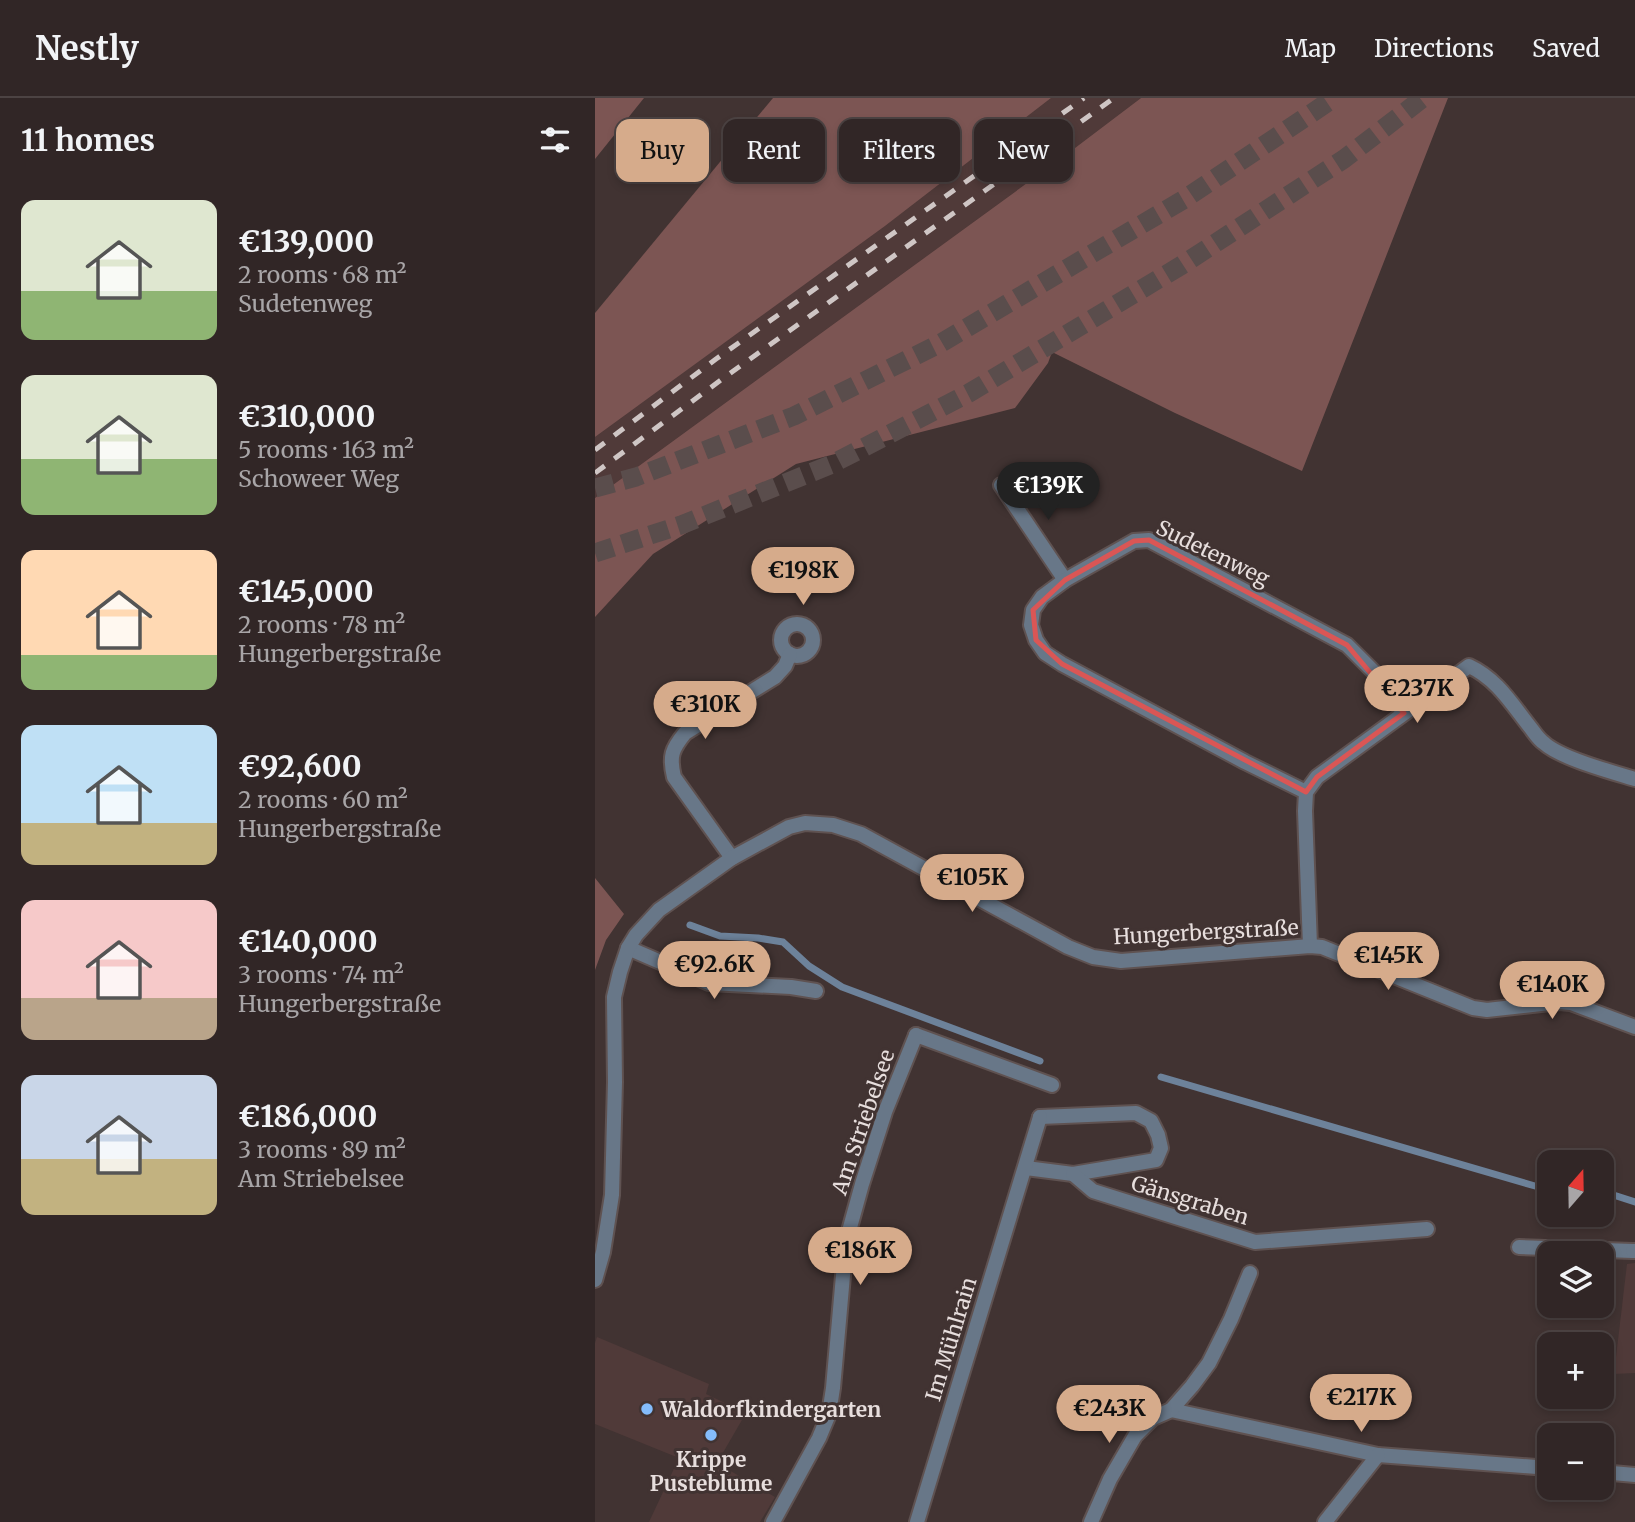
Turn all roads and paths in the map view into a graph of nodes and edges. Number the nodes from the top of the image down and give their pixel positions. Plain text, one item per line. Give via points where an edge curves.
1 (1001, 485) dead end
2 (1065, 580) junction
3 (790, 654) dead end
4 (1404, 713) junction
5 (1635, 779) edge
6 (1306, 792) junction
7 (732, 858) junction
8 (1310, 947) junction
9 (628, 948) junction
10 (816, 991) dead end
11 (1635, 1027) edge
12 (1052, 1085) dead end
13 (1026, 1168) junction
14 (1073, 1174) junction
15 (1427, 1229) dead end
16 (1519, 1247) dead end
17 (1634, 1251) edge
18 (1250, 1273) dead end
19 (595, 1280) edge
20 (1171, 1410) junction
21 (1378, 1455) junction
22 (1537, 1467) edge
23 (1614, 1473) edge
24 (1635, 1475) edge
25 (773, 1522) edge
26 (917, 1522) edge
27 (1091, 1522) edge
28 (1325, 1522) edge

1 - 2 street
2 - 4 street, Sudetenweg via 1134,541 1149,540 1347,645 1377,675
2 - 6 street, Sudetenweg via 1033,610 1031,625 1045,653
3 - 7 street via 775,677 685,733 674,746 670,762 674,777
4 - 5 street via 1469,666 1498,685 1543,743
4 - 6 street via 1317,777
6 - 8 street
7 - 8 street, Hungerbergstraße via 789,827 833,825 861,834 1093,957 1121,961
7 - 9 street, Hungerbergstraße via 659,910
8 - 11 street, Hungerbergstraße via 1336,952 1473,1008 1571,1003
9 - 10 street via 709,983
9 - 19 street, Hungerbergstraße via 614,997 612,1195
12 - 25 street, Am Striebelsee via 916,1035 885,1112 846,1242 828,1414
13 - 14 street, Im Mühlrain
13 - 14 street, Im Mühlrain via 1040,1117 1136,1113 1151,1121 1161,1148 1156,1160
13 - 26 street, Im Mühlrain
14 - 15 street, Gänsgraben via 1093,1191 1255,1242
16 - 17 street
18 - 20 street via 1209,1363
20 - 21 street
20 - 27 street via 1153,1418 1135,1436
21 - 22 street
21 - 28 street
23 - 24 street

